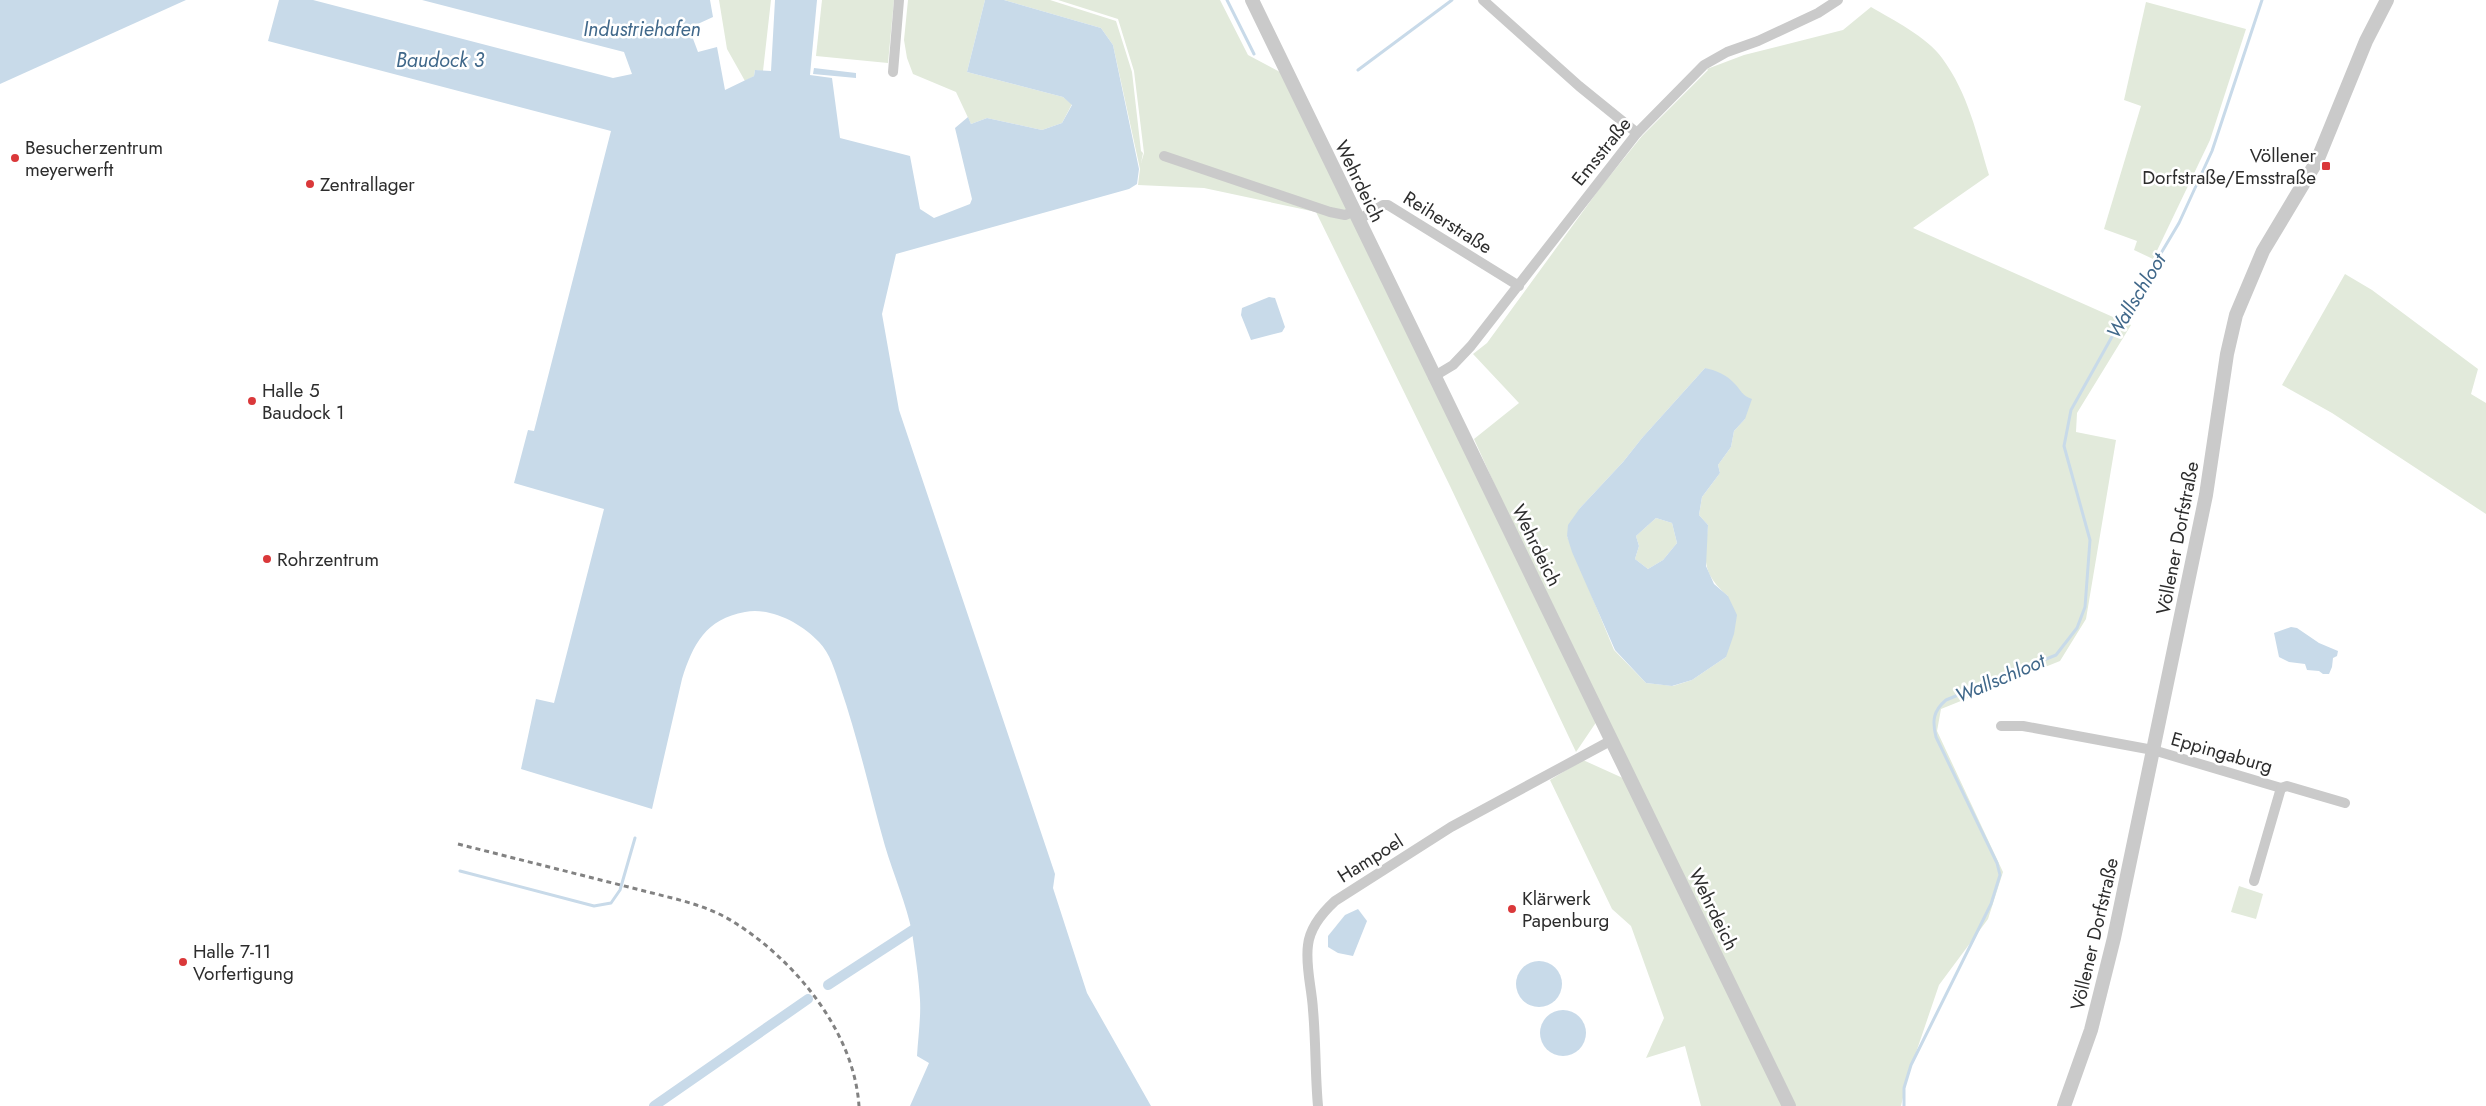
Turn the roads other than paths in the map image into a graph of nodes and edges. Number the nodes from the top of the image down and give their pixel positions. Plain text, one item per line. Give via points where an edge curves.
1 (898, 0) edge
2 (1252, 0) edge
3 (1483, 0) edge
4 (1838, 0) edge
5 (2386, 0) edge
6 (893, 72) dead end
7 (1637, 133) junction
8 (1164, 156) dead end
9 (1356, 215) junction
10 (1519, 286) junction
11 (1433, 377) junction
12 (2001, 726) dead end
13 (1612, 740) junction
14 (2153, 750) junction
15 (2281, 788) junction
16 (2345, 804) dead end
17 (2254, 881) dead end
18 (1318, 1106) edge
19 (1789, 1106) edge
20 (2064, 1106) edge

1 - 6 street
2 - 9 street, Wehrdeich
3 - 7 street
4 - 7 street, Emsstraße via 1818,13 1704,65
5 - 14 street, Völlener Dorfstraße via 2317,161 2264,251 2236,315 2206,495
7 - 10 street, Emsstraße
8 - 9 street via 1330,212
9 - 10 street, Reiherstraße via 1388,205
9 - 11 street, Wehrdeich
10 - 11 street, Emsstraße via 1453,365
11 - 13 street, Wehrdeich
12 - 14 street, Eppingaburg via 2024,726
13 - 18 street, Hampoel via 1451,827 1335,901 1322,914 1313,929 1307,961 1314,1013
13 - 19 street, Wehrdeich
14 - 15 street, Eppingaburg
14 - 20 street, Völlener Dorfstraße via 2100,997
15 - 16 street, Eppingaburg via 2287,786
15 - 17 street, Eppingaburg

